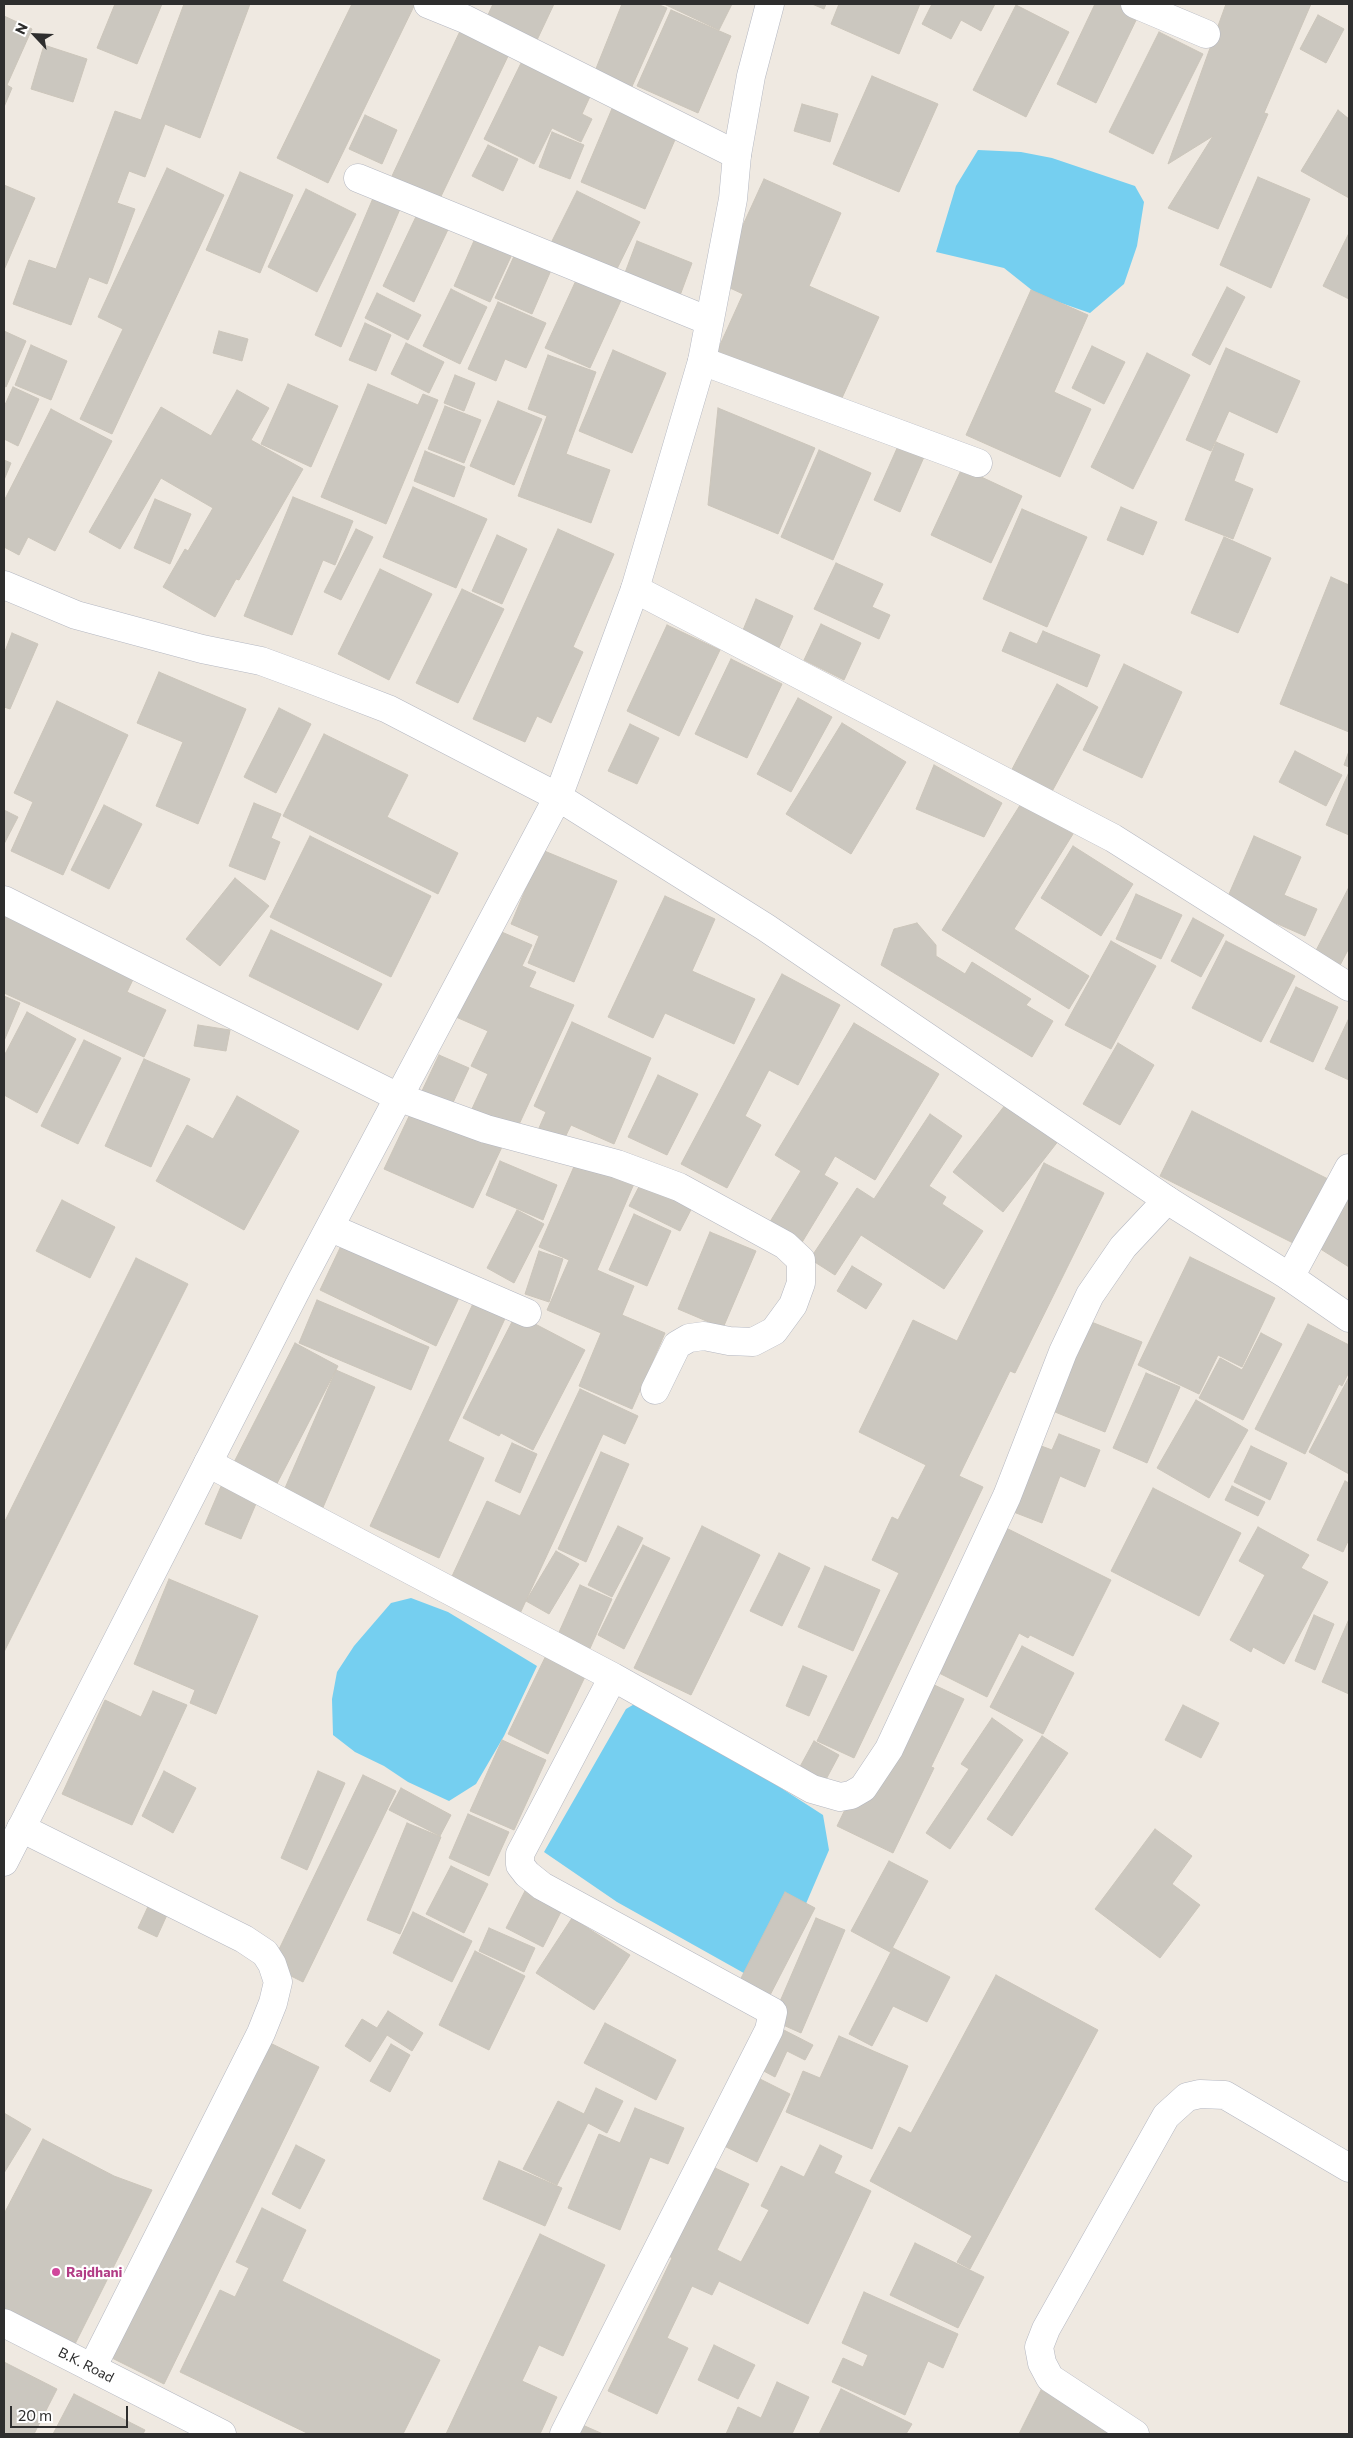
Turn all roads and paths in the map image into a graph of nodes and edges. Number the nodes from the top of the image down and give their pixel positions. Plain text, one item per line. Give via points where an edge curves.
1 (428, 4) edge
2 (770, 4) edge
3 (1135, 4) edge
4 (1206, 34) dead end
5 (736, 154) junction
6 (358, 178) dead end
7 (709, 321) junction
8 (702, 361) junction
9 (978, 463) dead end
10 (4, 585) edge
11 (635, 588) junction
12 (558, 797) junction
13 (4, 900) edge
14 (1349, 987) edge
15 (398, 1097) junction
16 (1349, 1168) edge
17 (1167, 1200) junction
18 (331, 1228) junction
19 (1290, 1277) junction
20 (527, 1313) dead end
21 (1349, 1318) edge
22 (655, 1390) dead end
23 (208, 1463) junction
24 (613, 1677) junction
25 (21, 1828) junction
26 (4, 1862) edge
27 (1349, 2168) edge
28 (4, 2323) edge
29 (92, 2368) junction
30 (222, 2434) edge
31 (564, 2434) edge
32 (1135, 2434) edge

1 - 5 street via 465,19
2 - 5 street via 751,76
3 - 4 street
5 - 7 street via 733,199
6 - 7 street
7 - 8 street
8 - 9 street
8 - 11 street
10 - 12 street via 76,614 202,649 262,661 310,679 388,709
11 - 12 street
11 - 14 street via 1113,838
12 - 15 street
12 - 17 street via 765,927
13 - 15 street
15 - 18 street
15 - 22 street via 486,1129 617,1164 679,1187 785,1245 801,1260 801,1283 792,1305 774,1331 753,1342 704,1336 689,1338 677,1345
16 - 19 street
17 - 19 street
17 - 24 street via 1123,1247 1090,1295 1063,1352 1008,1496 890,1748 863,1788 840,1797 812,1789
18 - 20 street
18 - 23 street
19 - 21 street
23 - 24 street
23 - 25 street
24 - 31 street via 520,1854 520,1865 542,1886 773,2012 769,2030
25 - 26 street
25 - 29 street via 244,1939 264,1953 278,1982 261,2033
27 - 32 street via 1225,2095 1187,2097 1166,2116 1046,2329 1039,2347 1042,2363 1050,2378
28 - 29 street, B.K. Road
29 - 30 street, B.K. Road

